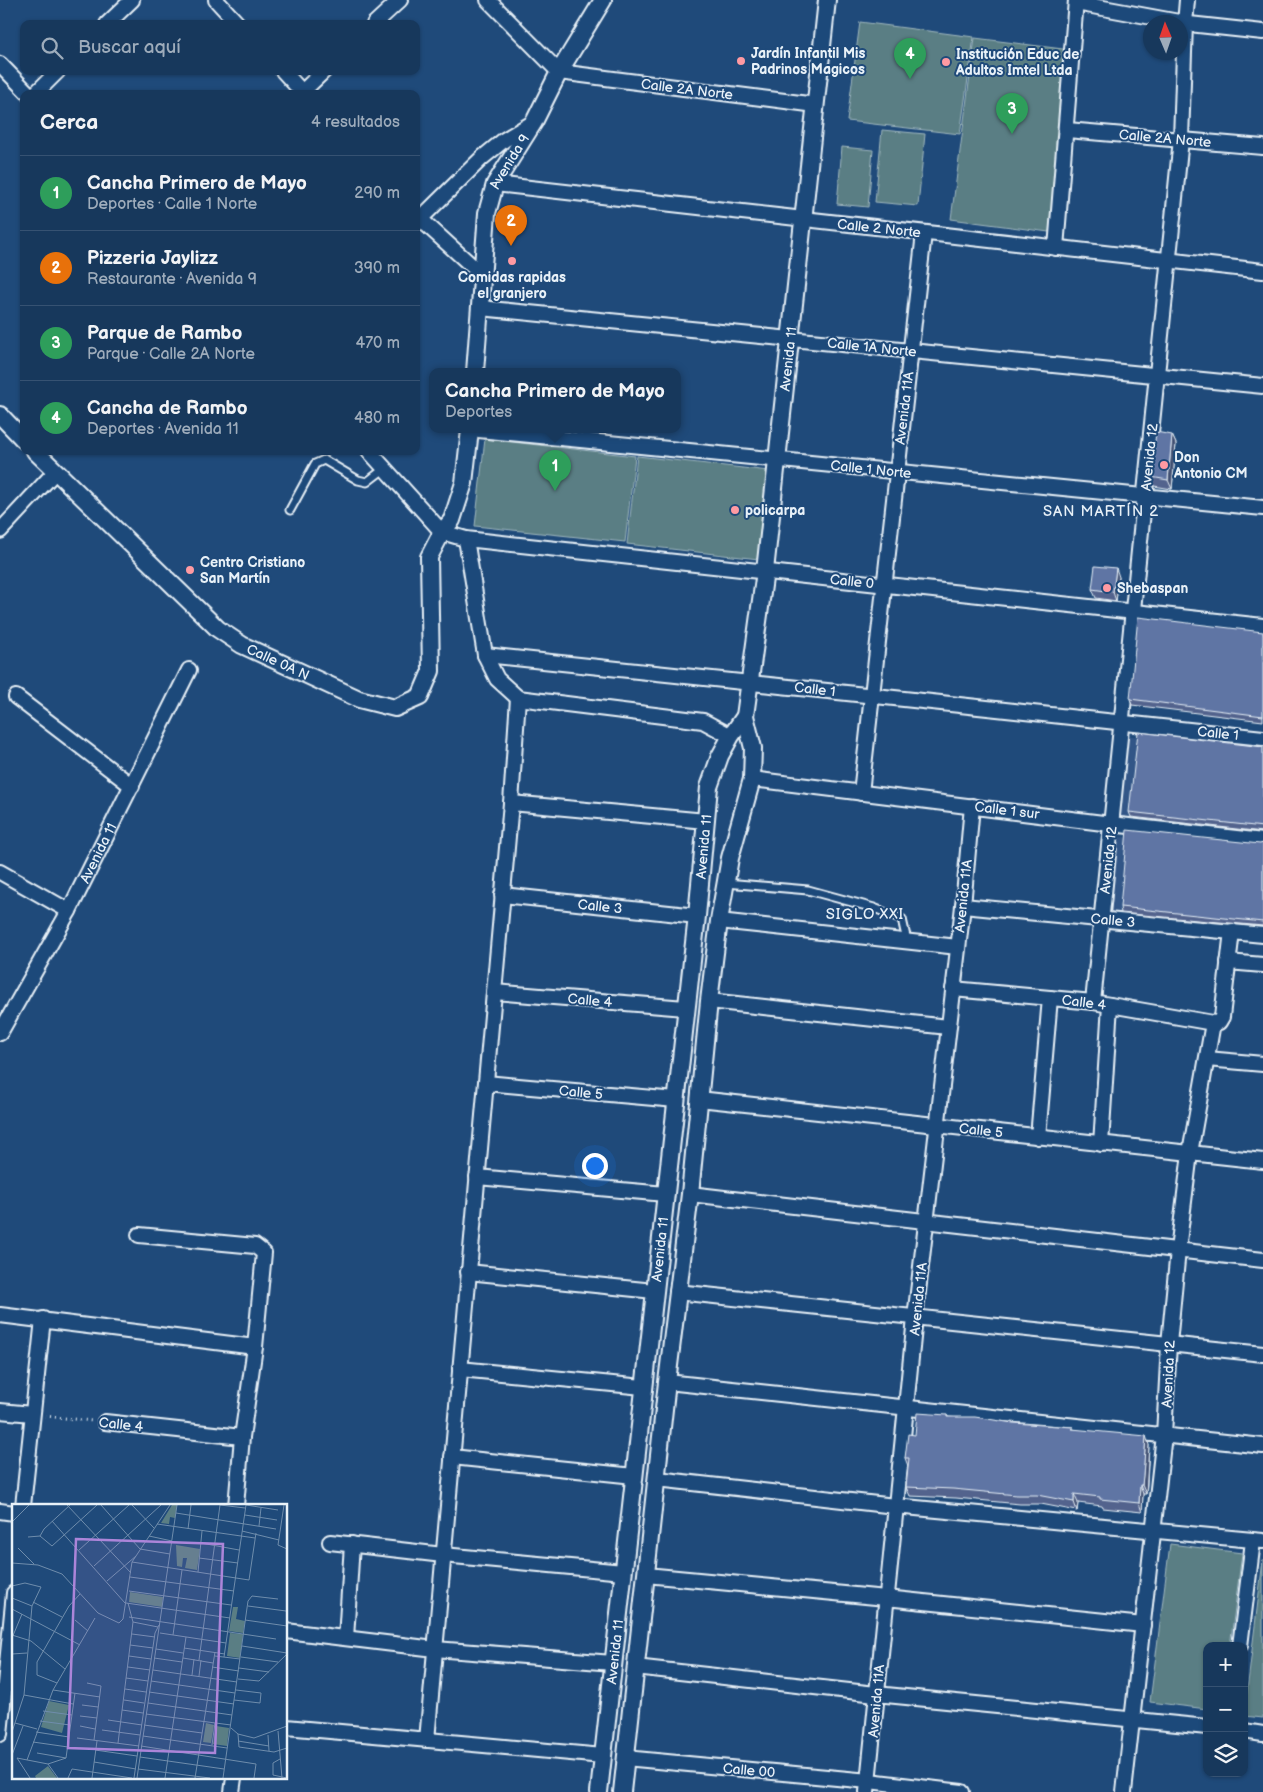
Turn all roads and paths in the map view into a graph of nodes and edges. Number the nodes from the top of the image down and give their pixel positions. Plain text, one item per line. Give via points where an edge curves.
1 (132, 0) edge
2 (216, 0) edge
3 (400, 0) edge
4 (488, 0) edge
5 (603, 0) edge
6 (827, 0) edge
7 (1187, 0) edge
8 (1076, 1) edge
9 (1143, 15) edge
10 (1183, 15) edge
11 (111, 20) edge
12 (234, 20) edge
13 (378, 20) edge
14 (1188, 24) edge
15 (1263, 32) edge
16 (1181, 60) edge
17 (0, 64) edge
18 (559, 72) junction
19 (54, 75) edge
20 (286, 75) edge
21 (320, 75) edge
22 (25, 90) edge
23 (39, 90) edge
24 (299, 90) edge
25 (305, 90) edge
26 (816, 105) junction
27 (534, 122) junction
28 (1067, 130) junction
29 (1182, 139) junction
30 (1263, 147) edge
31 (495, 184) junction
32 (420, 216) edge
33 (803, 219) junction
34 (420, 222) edge
35 (924, 233) junction
36 (1056, 248) junction
37 (1169, 260) junction
38 (1263, 271) edge
39 (482, 275) junction
40 (480, 308) junction
41 (790, 339) junction
42 (911, 351) junction
43 (475, 368) edge
44 (1157, 376) junction
45 (1263, 386) edge
46 (0, 415) edge
47 (470, 433) edge
48 (510, 433) edge
49 (20, 436) edge
50 (39, 455) edge
51 (372, 455) edge
52 (777, 459) junction
53 (384, 469) junction
54 (897, 471) junction
55 (55, 472) junction
56 (1145, 496) junction
57 (1263, 508) edge
58 (290, 510) dead end
59 (0, 531) edge
60 (442, 532) junction
61 (466, 539) junction
62 (765, 572) junction
63 (884, 584) junction
64 (1133, 612) junction
65 (1263, 626) edge
66 (485, 655) junction
67 (189, 670) dead end
68 (750, 681) junction
69 (871, 696) junction
70 (16, 697) dead end
71 (518, 698) junction
72 (745, 716) junction
73 (1122, 723) junction
74 (731, 736) junction
75 (1263, 738) edge
76 (752, 779) junction
77 (132, 786) junction
78 (860, 793) junction
79 (511, 803) junction
80 (972, 806) junction
81 (706, 821) junction
82 (1111, 824) junction
83 (1263, 841) edge
84 (0, 872) edge
85 (726, 883) junction
86 (502, 896) junction
87 (963, 906) junction
88 (69, 911) junction
89 (697, 916) junction
90 (1102, 919) junction
91 (718, 920) junction
92 (1232, 931) junction
93 (1263, 934) edge
94 (907, 941) junction
95 (958, 947) junction
96 (1228, 962) junction
97 (1263, 965) edge
98 (953, 989) junction
99 (494, 992) junction
100 (1050, 998) junction
101 (709, 1001) junction
102 (1093, 1002) junction
103 (1110, 1005) junction
104 (685, 1008) junction
105 (1213, 1023) junction
106 (948, 1027) junction
107 (0, 1033) edge
108 (1207, 1059) junction
109 (1263, 1064) edge
110 (486, 1083) junction
111 (676, 1100) junction
112 (699, 1100) junction
113 (937, 1125) junction
114 (1038, 1137) junction
115 (1101, 1144) junction
116 (1190, 1153) junction
117 (1263, 1162) edge
118 (477, 1177) junction
119 (665, 1194) junction
120 (690, 1194) junction
121 (926, 1221) junction
122 (139, 1235) dead end
123 (1178, 1250) junction
124 (1263, 1260) edge
125 (468, 1272) junction
126 (654, 1291) junction
127 (677, 1292) junction
128 (0, 1315) edge
129 (915, 1318) junction
130 (43, 1319) junction
131 (1169, 1344) junction
132 (255, 1347) junction
133 (1263, 1354) edge
134 (460, 1369) junction
135 (667, 1382) junction
136 (644, 1387) junction
137 (907, 1408) junction
138 (0, 1411) edge
139 (32, 1414) junction
140 (105, 1422) joint
141 (1164, 1435) junction
142 (242, 1437) junction
143 (1263, 1446) edge
144 (452, 1456) junction
145 (634, 1476) junction
146 (657, 1479) junction
147 (23, 1504) edge
148 (236, 1504) edge
149 (895, 1506) junction
150 (1154, 1531) junction
151 (1258, 1541) edge
152 (330, 1542) dead end
153 (352, 1544) junction
154 (443, 1556) junction
155 (623, 1572) junction
156 (646, 1574) junction
157 (9, 1598) edge
158 (886, 1598) junction
159 (1143, 1625) junction
160 (288, 1631) edge
161 (346, 1638) junction
162 (1241, 1642) edge
163 (435, 1649) junction
164 (613, 1663) junction
165 (635, 1667) junction
166 (876, 1694) junction
167 (2, 1701) edge
168 (1132, 1718) junction
169 (288, 1727) edge
170 (1203, 1727) edge
171 (1248, 1732) edge
172 (0, 1734) edge
173 (1263, 1734) edge
174 (426, 1740) junction
175 (603, 1756) junction
176 (625, 1758) junction
177 (868, 1786) edge
178 (599, 1792) edge
179 (622, 1792) edge
180 (962, 1792) edge
181 (1124, 1792) edge

1 - 11 street
2 - 12 street
3 - 13 street
4 - 18 street
5 - 18 street, Avenida 9
6 - 26 street, Avenida 11
7 - 10 street, Avenida 12
8 - 9 street
8 - 28 street
14 - 15 street
16 - 29 street, Avenida 12
17 - 22 street
18 - 26 street, Calle 2A Norte
18 - 27 street, Avenida 9
19 - 23 street
20 - 24 street
21 - 25 street
26 - 33 street, Avenida 11
27 - 31 street, Avenida 9
27 - 32 street via 482,158
28 - 29 street, Calle 2A Norte
28 - 36 street
29 - 30 street, Calle 2A Norte
29 - 37 street, Avenida 12
31 - 33 street, Calle 2 Norte
31 - 39 street, Avenida 9 via 487,213
33 - 35 street, Calle 2 Norte
33 - 41 street, Avenida 11
34 - 39 street
35 - 36 street, Calle 2 Norte
35 - 42 street, Avenida 11A
36 - 37 street, Calle 2 Norte
37 - 38 street, Calle 2 Norte
37 - 44 street, Avenida 12
39 - 40 street, Avenida 9
40 - 41 street, Calle 1A Norte
40 - 43 street, Avenida 9
41 - 42 street, Calle 1A Norte
41 - 52 street, Avenida 11
42 - 44 street, Calle 1A Norte
42 - 54 street, Avenida 11A
44 - 45 street, Calle 1A Norte
44 - 56 street, Avenida 12
46 - 49 street
47 - 60 street via 464,483 452,520
48 - 52 street, Calle 1 Norte
50 - 55 street, Calle 0A N
51 - 53 street
52 - 54 street, Calle 1 Norte
52 - 62 street, Avenida 11
53 - 58 lane via 368,482 358,480 324,460 315,464
53 - 60 street
54 - 56 street, Calle 1 Norte
54 - 63 street, Avenida 11A
55 - 59 street
55 - 60 street, Calle 0A N via 218,629 242,645 360,700 395,708 420,697 431,671 429,557
56 - 57 street, Calle 1 Norte
56 - 64 street, Avenida 12
60 - 61 street, Calle 0
61 - 62 street, Calle 0
61 - 66 street
62 - 63 street, Calle 0
62 - 68 street, Avenida 11
63 - 64 street, Calle 0
63 - 69 street, Avenida 11A
64 - 65 street, Calle 0
64 - 73 street, Avenida 12
66 - 68 street, Calle 1
66 - 71 street via 498,679
67 - 77 street, Avenida 11
68 - 69 street, Calle 1
68 - 72 street, Avenida 11
69 - 73 street, Calle 1
69 - 78 street, Avenida 11A
70 - 77 street
71 - 74 street via 704,721
71 - 79 street
72 - 74 street, Avenida 11
72 - 76 street, Avenida 11 via 753,748
73 - 75 street, Calle 1
73 - 82 street, Avenida 12
74 - 81 street, Avenida 11 via 709,787
76 - 78 street, Calle 1 sur
76 - 85 street, Avenida 11
77 - 88 street, Avenida 11
78 - 80 street, Calle 1 sur
79 - 81 street
79 - 86 street
80 - 82 street, Calle 1 sur
80 - 87 street, Avenida 11A
81 - 89 street, Avenida 11
82 - 83 street, Calle 1 sur
82 - 90 street, Avenida 12
84 - 88 street
85 - 91 street, Avenida 11
85 - 94 lane via 808,890 874,908 902,918
86 - 89 street, Calle 3
86 - 99 street
87 - 90 street, Calle 3
87 - 95 street, Avenida 11A
88 - 107 street, Avenida 11
89 - 104 street, Avenida 11
90 - 92 street, Calle 3
90 - 102 street, Avenida 12
91 - 94 street
91 - 101 street, Avenida 11
92 - 93 street, Calle 3
92 - 96 street
94 - 95 street
95 - 98 street, Avenida 11A
96 - 97 street
96 - 105 street, Avenida 12 via 1222,1017
98 - 100 street, Calle 4
98 - 106 street, Avenida 11A
99 - 104 street, Calle 4
99 - 110 street
100 - 102 street, Calle 4
100 - 114 street
101 - 106 street
101 - 112 street, Avenida 11
102 - 103 street, Calle 4
103 - 105 street, Calle 4
103 - 115 street
104 - 111 street, Avenida 11
105 - 108 street, Avenida 12
106 - 113 street, Avenida 11A
108 - 109 street
108 - 116 street, Avenida 12
110 - 111 street, Calle 5
110 - 118 street
111 - 119 street, Avenida 11
112 - 113 street, Calle 5
112 - 120 street, Avenida 11
113 - 114 street, Calle 5
113 - 121 street, Avenida 11A
114 - 115 street, Calle 5
115 - 116 street, Calle 5
116 - 117 street, Calle 5
116 - 123 street, Avenida 12
118 - 119 street
118 - 125 street
119 - 126 street, Avenida 11
120 - 121 street
120 - 127 street, Avenida 11
121 - 123 street
121 - 129 street, Avenida 11A
122 - 132 street via 255,1246 264,1253
123 - 124 street
123 - 131 street, Avenida 12
125 - 126 street
125 - 134 street
126 - 136 street, Avenida 11
127 - 129 street
127 - 135 street, Avenida 11
128 - 130 street
129 - 131 street
129 - 137 street, Avenida 11A
130 - 132 street
130 - 139 street
131 - 133 street
131 - 141 street, Avenida 12
132 - 142 street
134 - 136 street
134 - 144 street
135 - 137 street
135 - 146 street, Avenida 11
136 - 145 street, Avenida 11
137 - 141 street
137 - 149 street, Avenida 11A
138 - 139 street
139 - 140 path, Calle 4
139 - 147 street
140 - 142 street, Calle 4
141 - 143 street
141 - 150 street, Avenida 12
142 - 148 street
144 - 145 street
144 - 154 street
145 - 155 street, Avenida 11
146 - 149 street
146 - 156 street, Avenida 11
149 - 150 street
149 - 158 street, Avenida 11A
150 - 151 street
150 - 159 street, Avenida 12
151 - 162 street
152 - 153 street
153 - 154 street
153 - 161 street
154 - 155 street
154 - 163 street
155 - 164 street, Avenida 11
156 - 158 street
156 - 165 street, Avenida 11
157 - 167 street
158 - 159 street
158 - 166 street, Avenida 11A
159 - 168 street, Avenida 12
160 - 161 street
161 - 163 street
163 - 164 street
163 - 174 street
164 - 175 street, Avenida 11
165 - 166 street
165 - 176 street, Avenida 11
166 - 168 street
166 - 177 street, Avenida 11A
167 - 172 street
168 - 170 street
168 - 181 street, Avenida 12
169 - 174 street
171 - 173 street
174 - 175 street
175 - 178 street, Avenida 11
176 - 177 street, Calle 00
176 - 179 street, Avenida 11
177 - 180 street, Calle 00

